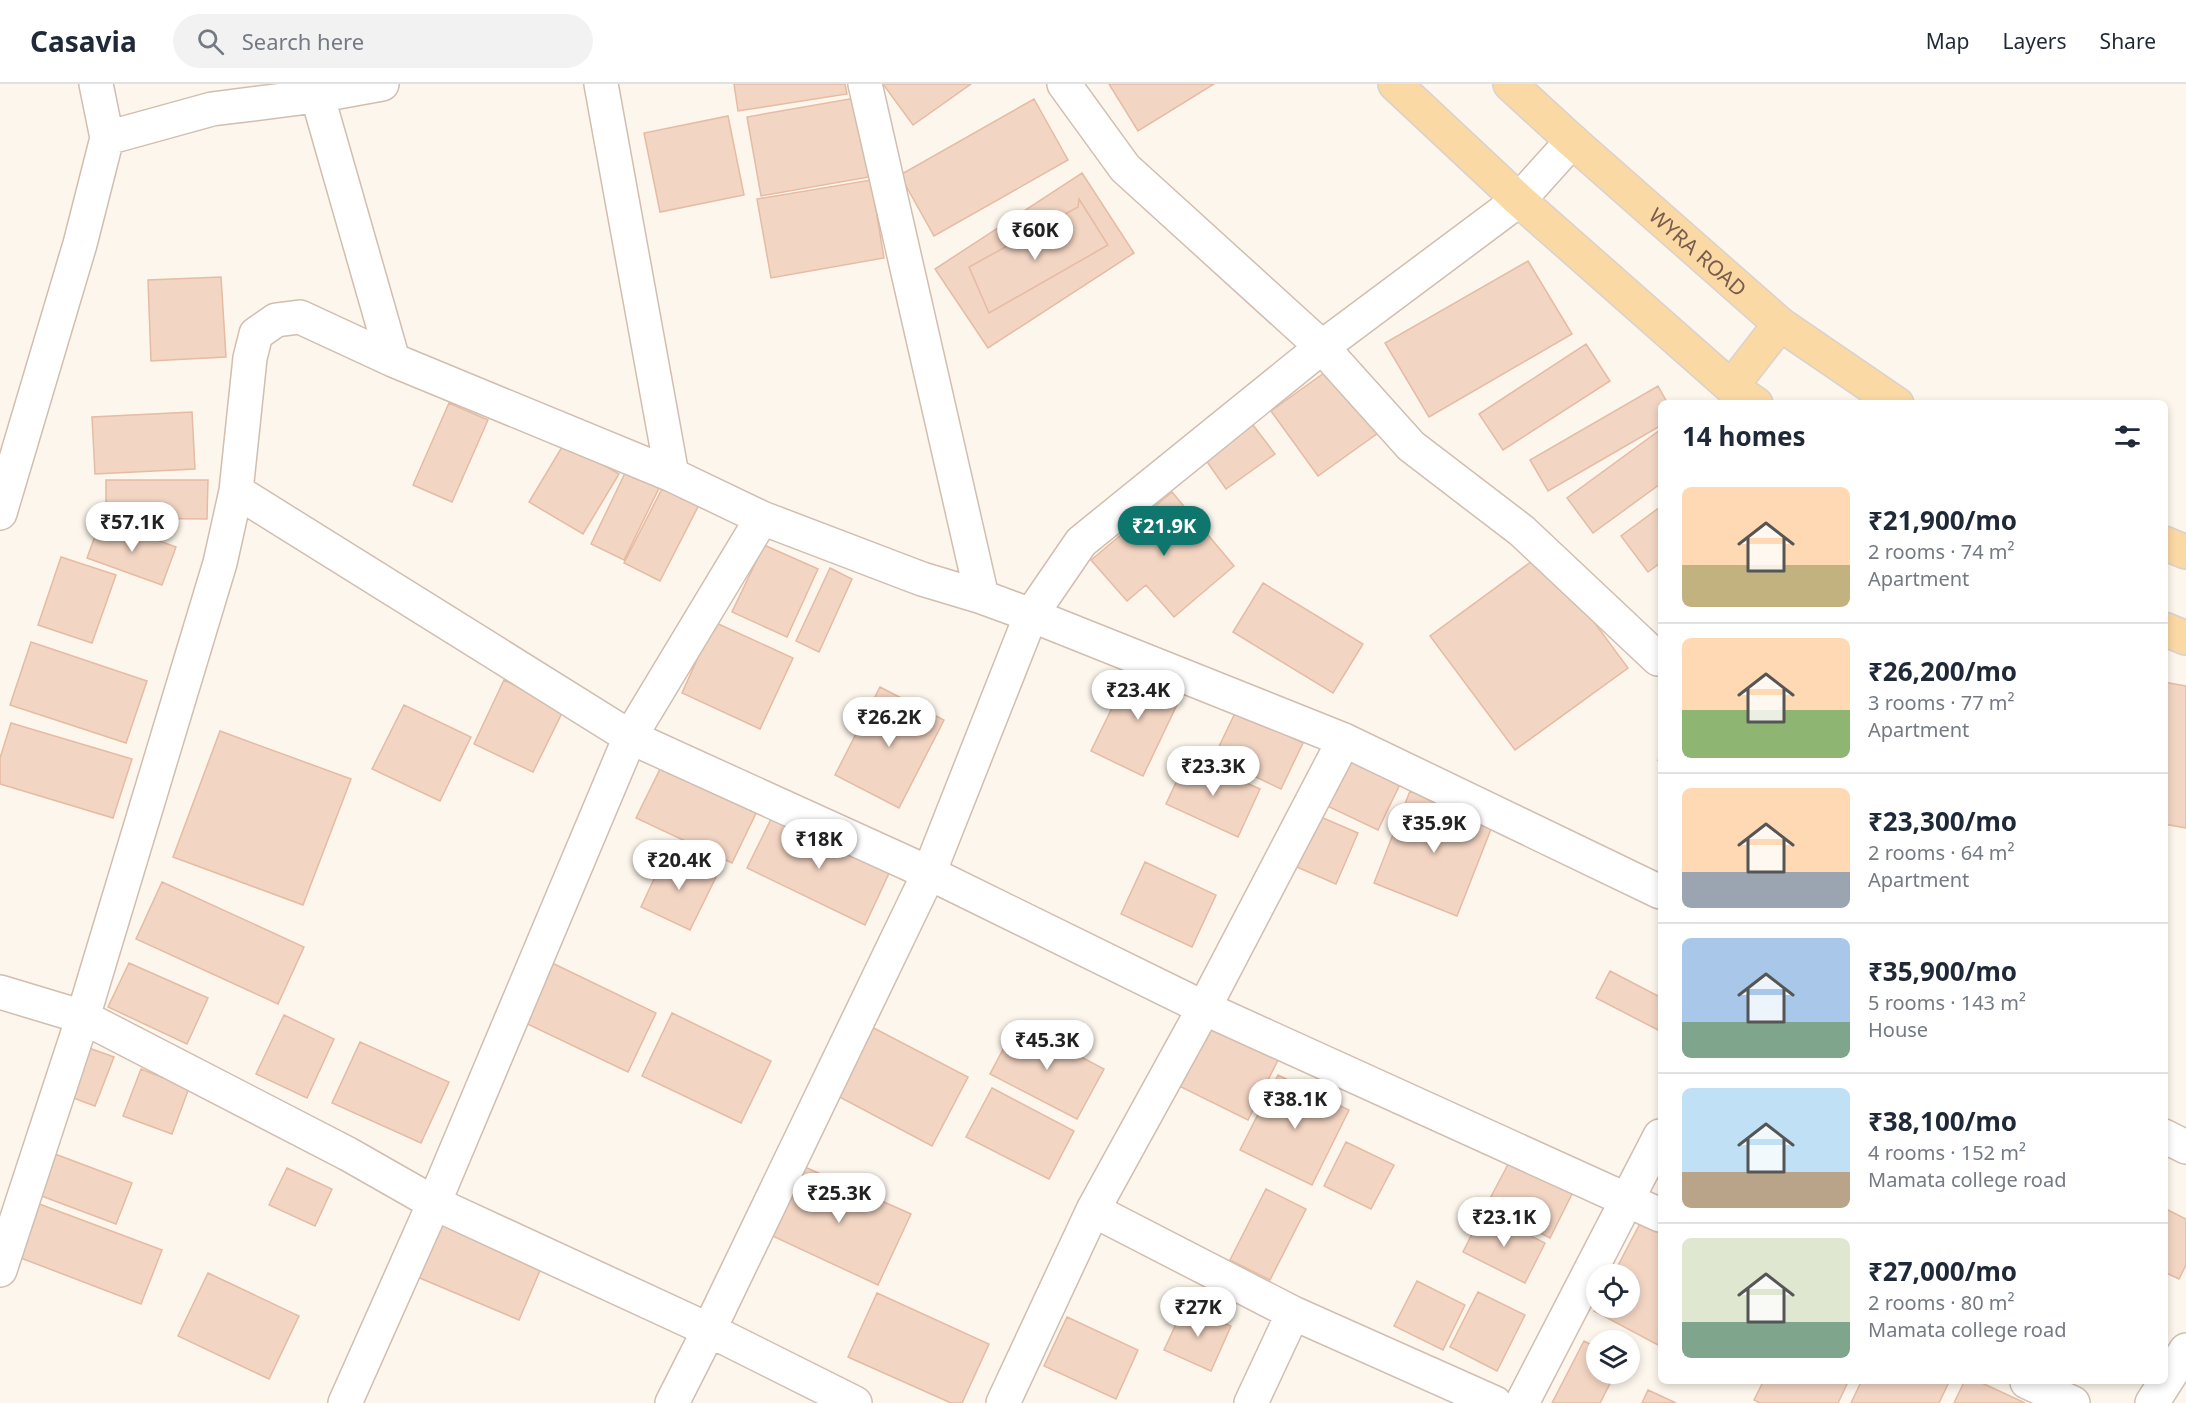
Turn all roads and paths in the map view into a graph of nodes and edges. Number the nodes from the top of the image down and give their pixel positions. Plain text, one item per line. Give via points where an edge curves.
1 (96, 84) edge
2 (382, 84) edge
3 (602, 84) edge
4 (865, 84) edge
5 (1064, 84) edge
6 (1395, 84) edge
7 (1510, 84) edge
8 (315, 90) edge
9 (107, 138) junction
10 (1572, 141) junction
11 (1519, 200) junction
12 (1780, 324) junction
13 (1322, 347) junction
14 (393, 360) junction
15 (1743, 395) edge
16 (1891, 400) edge
17 (672, 476) junction
18 (236, 491) junction
19 (0, 513) edge
20 (762, 518) junction
21 (2168, 545) edge
22 (2186, 552) edge
23 (982, 597) junction
24 (1031, 615) junction
25 (2168, 631) edge
26 (2186, 638) edge
27 (1658, 659) dead end
28 (630, 737) junction
29 (1344, 740) junction
30 (929, 873) junction
31 (1658, 891) edge
32 (0, 992) edge
33 (1204, 1008) junction
34 (83, 1017) junction
35 (2168, 1138) edge
36 (1658, 1140) edge
37 (2186, 1147) edge
38 (1627, 1201) junction
39 (434, 1203) junction
40 (1093, 1210) junction
41 (1658, 1214) edge
42 (0, 1270) edge
43 (1293, 1313) junction
44 (710, 1330) junction
45 (2186, 1350) edge
46 (2168, 1378) edge
47 (2031, 1384) edge
48 (2164, 1384) edge
49 (345, 1403) edge
50 (672, 1403) edge
51 (855, 1403) edge
52 (1003, 1403) edge
53 (1251, 1403) edge
54 (1495, 1403) edge
55 (1522, 1403) edge
56 (2073, 1403) edge
57 (2152, 1403) edge

1 - 9 street
2 - 8 street
3 - 17 street
4 - 23 street
5 - 13 street via 1125,168
6 - 11 main road
7 - 10 main road, WYRA ROAD
8 - 9 street via 212,110
8 - 14 street
9 - 19 street via 80,244
10 - 11 street
10 - 12 main road, WYRA ROAD
11 - 13 street
11 - 15 main road
12 - 15 main road
12 - 16 main road, WYRA ROAD
13 - 24 street via 1081,542
13 - 27 street via 1411,446 1522,531
14 - 17 street
14 - 18 street via 300,317 276,320 256,334
17 - 20 street
18 - 28 street
18 - 34 street via 220,563
20 - 23 street via 922,579
20 - 28 street
21 - 22 main road
23 - 24 street
24 - 29 street
24 - 30 street
25 - 26 main road
28 - 30 street
28 - 39 street
29 - 31 street
29 - 33 street
30 - 33 street
30 - 44 street
32 - 34 street
33 - 38 street
33 - 40 street
34 - 39 street via 348,1154
34 - 42 street
35 - 37 street
36 - 38 street
38 - 41 street
38 - 55 street
39 - 44 street
39 - 49 street
40 - 43 street
40 - 52 street
43 - 53 street
43 - 54 street
44 - 50 street
44 - 51 street
45 - 46 street
47 - 56 street
48 - 57 street

